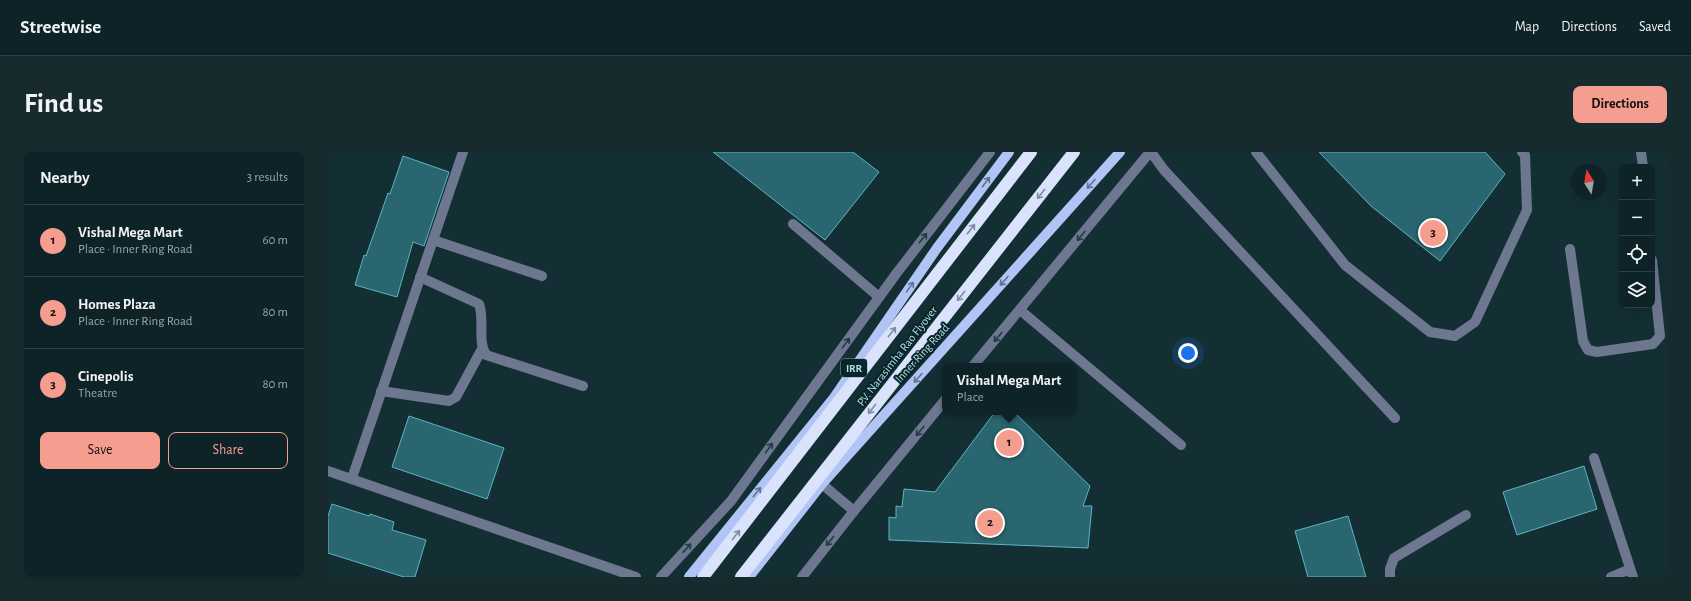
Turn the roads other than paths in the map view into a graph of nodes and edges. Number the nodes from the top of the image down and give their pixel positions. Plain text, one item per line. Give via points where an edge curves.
1 (463, 152) edge
2 (990, 152) edge
3 (1009, 152) edge
4 (1031, 152) edge
5 (1074, 152) edge
6 (1120, 152) edge
7 (1150, 152) edge
8 (1256, 152) edge
9 (1522, 152) edge
10 (1642, 152) edge
11 (1643, 164) edge
12 (793, 224) dead end
13 (433, 240) junction
14 (1570, 249) dead end
15 (1653, 272) edge
16 (542, 276) dead end
17 (420, 277) junction
18 (879, 297) junction
19 (1020, 310) junction
20 (482, 349) junction
21 (976, 363) edge
22 (583, 386) dead end
23 (382, 391) junction
24 (942, 404) edge
25 (1395, 418) dead end
26 (1181, 445) dead end
27 (1594, 458) dead end
28 (328, 471) edge
29 (352, 478) junction
30 (822, 484) junction
31 (854, 510) junction
32 (1466, 515) dead end
33 (1632, 573) edge
34 (636, 577) edge
35 (661, 577) edge
36 (689, 577) edge
37 (703, 577) edge
38 (741, 577) edge
39 (749, 577) edge
40 (802, 577) edge
41 (1390, 577) edge
42 (1611, 577) edge

1 - 13 street
18 -> 2 street
36 -> 3 main road, IRR via 833,399 937,248
37 -> 4 highway, P.V. Narasimha Rao Flyover
5 -> 38 highway, P.V. Narasimha Rao Flyover
6 -> 30 main road, Inner Ring Road
7 -> 19 street
7 - 25 street
8 - 9 street via 1345,265 1430,332 1455,336 1475,322 1527,210
10 - 11 street
12 - 18 street
13 - 16 street
13 - 17 street
14 - 15 street via 1583,341 1588,350 1597,352 1653,344 1660,336
17 - 20 street via 480,304
17 - 23 street
35 -> 18 street via 731,501
19 -> 21 street
19 - 26 street
20 - 22 street via 486,355
20 - 23 street via 456,397 449,401
23 - 29 street
24 -> 31 street
27 - 33 street
28 - 29 street
29 - 34 street
30 - 31 street
30 - 39 main road, Inner Ring Road
31 -> 40 street
32 - 41 street via 1394,558
33 - 42 street

